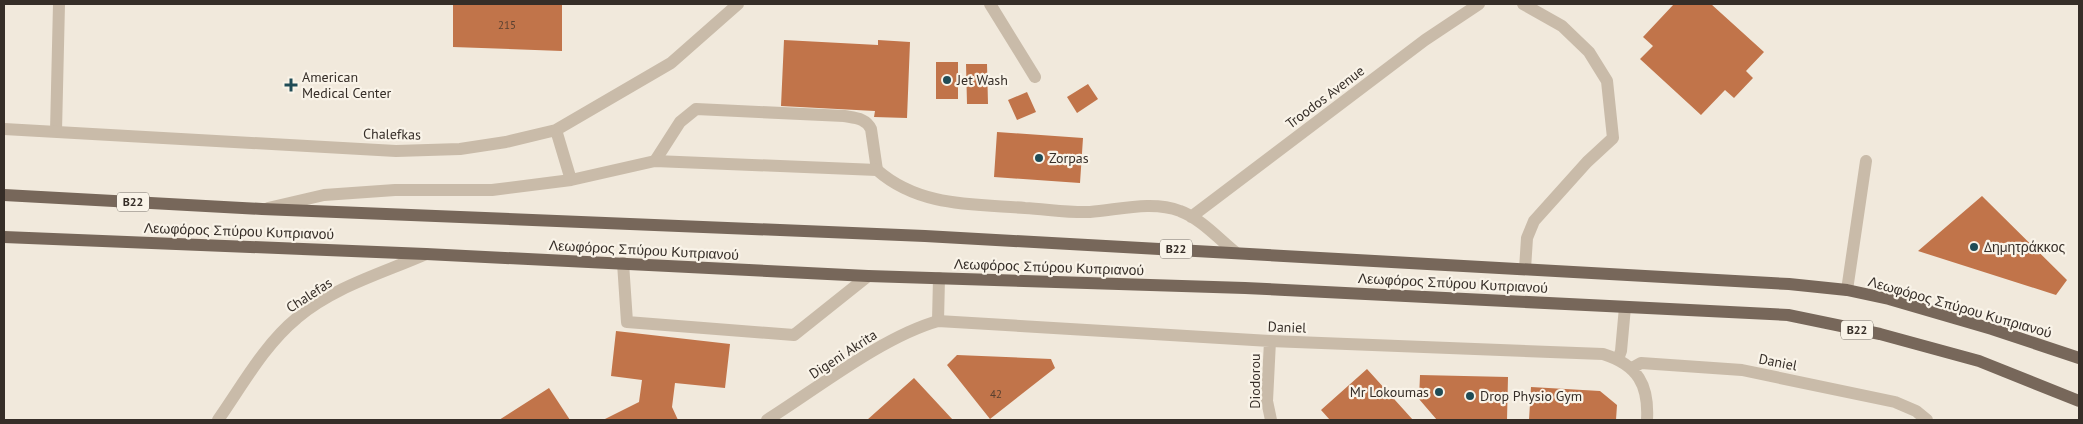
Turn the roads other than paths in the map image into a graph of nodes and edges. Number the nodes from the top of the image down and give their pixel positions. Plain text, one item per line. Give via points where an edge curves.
1 (59, 4) edge
2 (738, 4) edge
3 (990, 4) edge
4 (1479, 4) edge
5 (1523, 4) edge
6 (1036, 77) dead end
7 (4, 129) edge
8 (556, 130) junction
9 (56, 131) junction
10 (655, 161) junction
11 (1866, 161) dead end
12 (877, 170) junction
13 (571, 180) junction
14 (4, 195) edge
15 (262, 209) junction
16 (1191, 217) junction
17 (4, 237) edge
18 (1235, 252) junction
19 (426, 254) junction
20 (623, 263) junction
21 (1525, 269) junction
22 (868, 276) junction
23 (939, 278) junction
24 (1847, 290) junction
25 (1625, 307) junction
26 (938, 320) junction
27 (1270, 341) junction
28 (2079, 358) edge
29 (1618, 359) junction
30 (1632, 368) junction
31 (2079, 401) edge
32 (218, 420) edge
33 (767, 420) edge
34 (1270, 420) edge
35 (1646, 420) edge
36 (1928, 420) edge

1 - 9 street
2 - 8 street, Chalefkas via 671,63
3 - 6 street
4 - 16 street, Troodos Avenue via 1425,40
5 - 21 street via 1562,26 1589,52 1607,81 1613,127 1613,138 1534,221 1526,238
7 - 9 street, Chalefkas
8 - 9 street, Chalefkas via 460,149 396,151
8 - 13 street
10 - 12 street
10 - 12 street via 680,122 696,109 844,116 862,120 871,129
10 - 13 street
11 - 24 street
12 - 16 street via 905,190 940,201 1088,212 1143,206 1181,211
13 - 15 street via 492,190 395,190 324,195
14 - 15 main road, Λεωφόρος Σπύρου Κυπριανού / B22
15 - 18 main road, Λεωφόρος Σπύρου Κυπριανού / B22
16 - 18 street
17 - 19 main road, Λεωφόρος Σπύρου Κυπριανού / B22
18 - 21 main road, Λεωφόρος Σπύρου Κυπριανού / B22
19 - 20 main road, Λεωφόρος Σπύρου Κυπριανού / B22
19 - 32 street, Chalefas via 328,296 296,318 267,350
20 - 22 main road, Λεωφόρος Σπύρου Κυπριανού / B22
20 - 22 street via 627,322 794,335
21 - 24 main road, Λεωφόρος Σπύρου Κυπριανού / B22
22 - 23 main road, Λεωφόρος Σπύρου Κυπριανού / B22
23 - 25 main road, Λεωφόρος Σπύρου Κυπριανού / B22 via 1245,288
23 - 26 street
24 - 28 main road, Λεωφόρος Σπύρου Κυπριανού / B22 via 1889,299
25 - 29 street
25 - 31 main road, Λεωφόρος Σπύρου Κυπριανού / B22 via 1788,315 1843,326 1979,361
26 - 27 street, Daniel
26 - 33 street, Digeni Akrita via 889,342
27 - 29 street, Daniel via 1603,354
27 - 34 street, Diodorou via 1267,401
29 - 30 street, Daniel
30 - 35 street, Daniel via 1643,384 1648,401
30 - 36 street, Daniel via 1641,363 1742,370 1895,402

